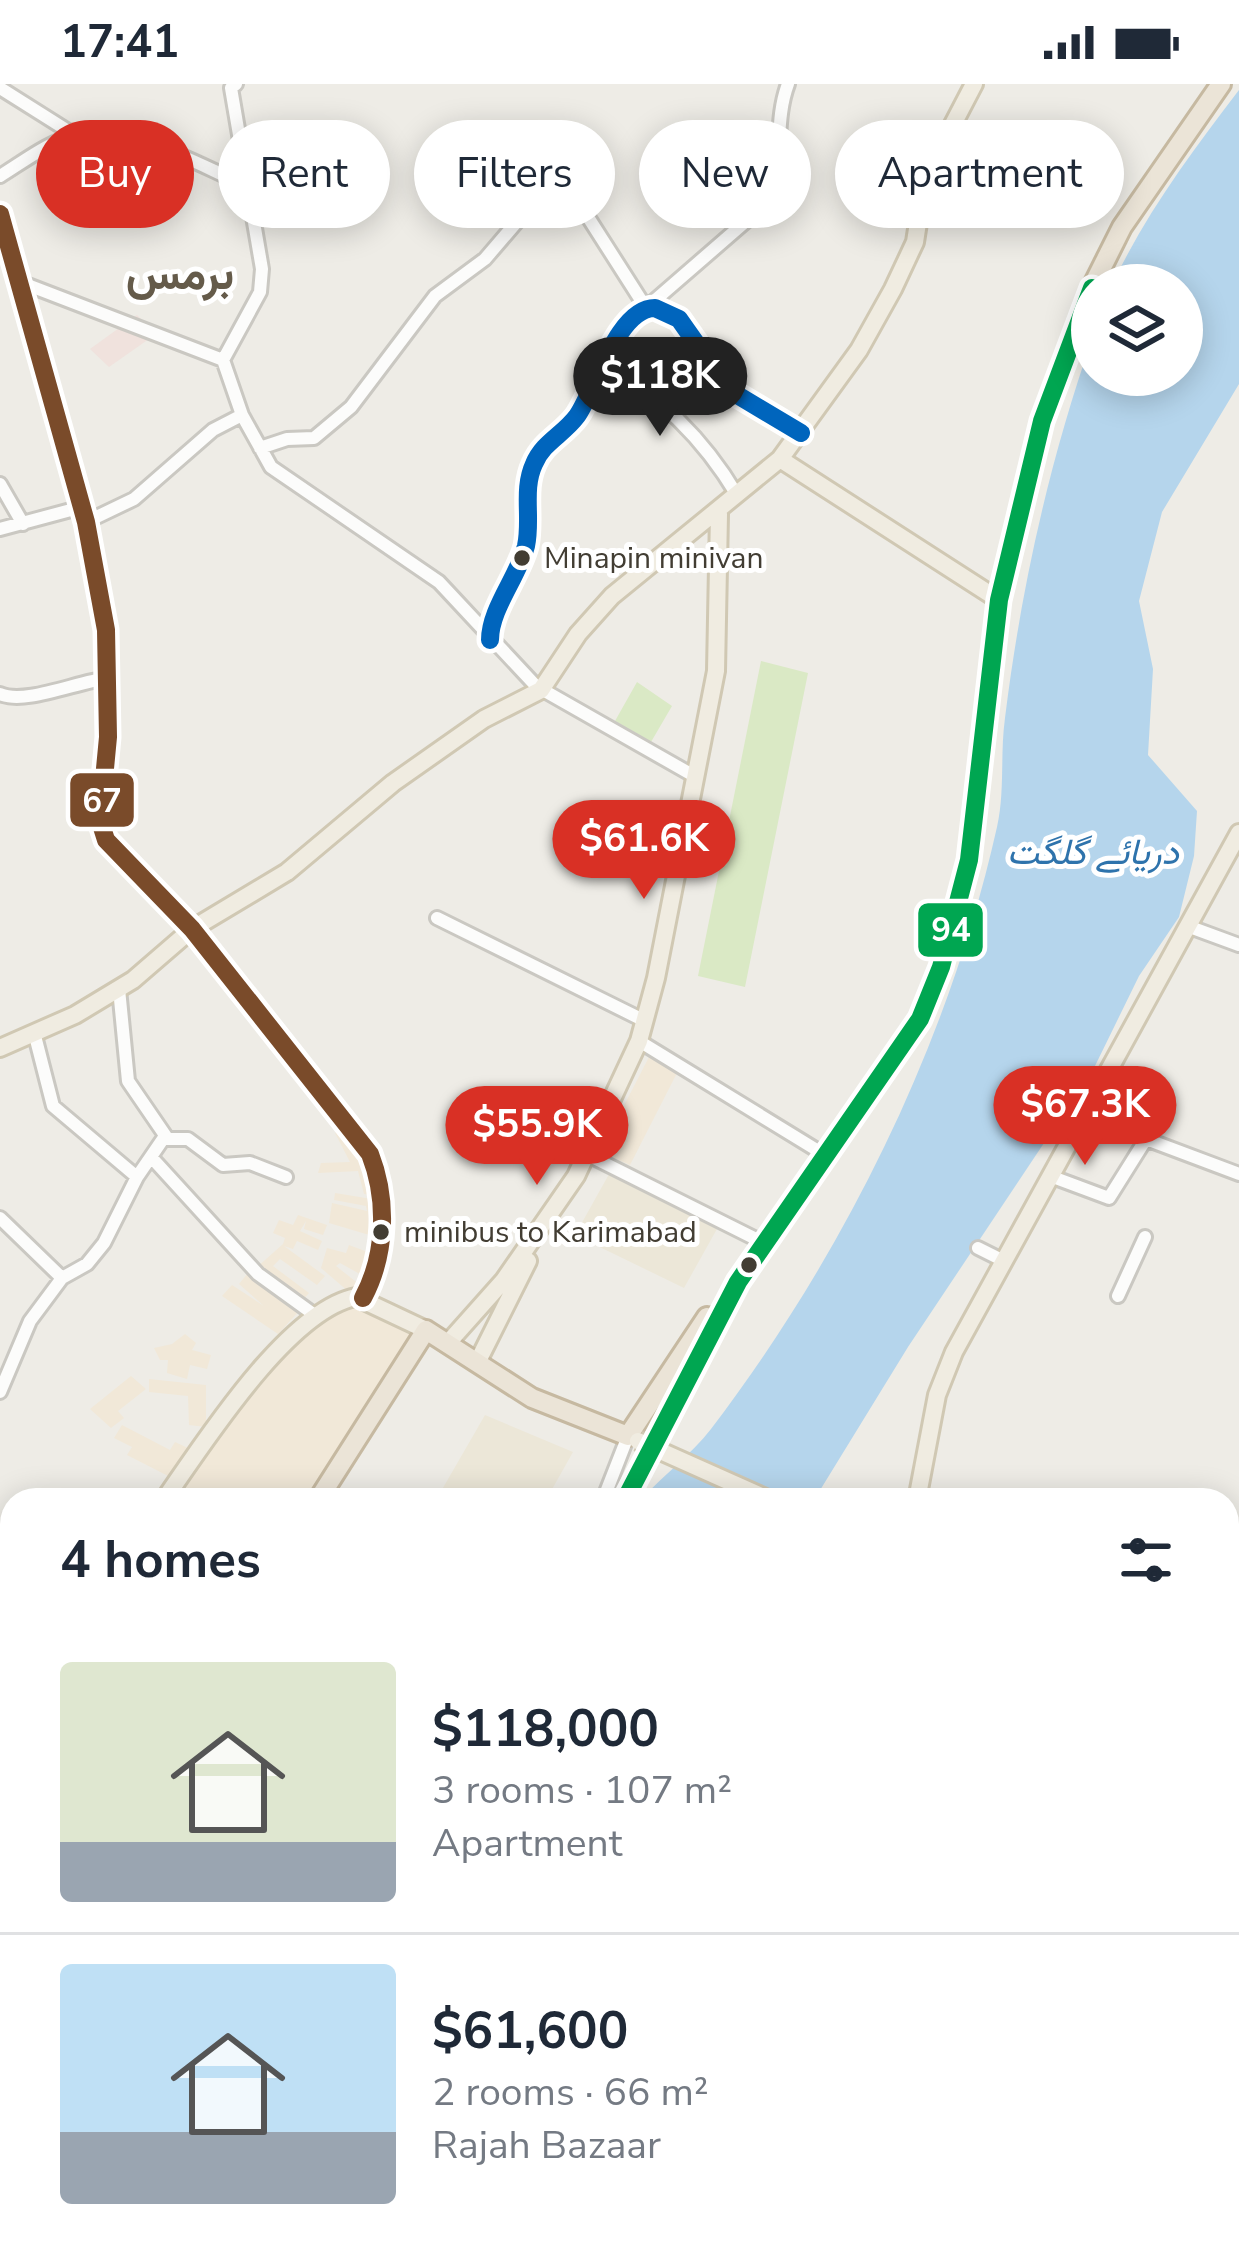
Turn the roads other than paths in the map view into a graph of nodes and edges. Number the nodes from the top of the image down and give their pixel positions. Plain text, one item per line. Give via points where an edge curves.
1 (236, 84) edge
2 (788, 84) edge
3 (974, 84) edge
4 (1221, 84) edge
5 (0, 88) edge
6 (53, 120) edge
7 (237, 120) edge
8 (36, 154) edge
9 (0, 176) edge
10 (0, 214) edge
11 (256, 228) edge
12 (512, 228) edge
13 (595, 228) edge
14 (12, 255) junction
15 (1104, 264) edge
16 (0, 265) edge
17 (20, 282) junction
18 (646, 308) junction
19 (1071, 344) edge
20 (223, 361) junction
21 (600, 364) junction
22 (242, 415) junction
23 (801, 433) junction
24 (260, 448) junction
25 (780, 459) junction
26 (0, 484) edge
27 (737, 495) junction
28 (84, 514) junction
29 (719, 514) junction
30 (23, 524) junction
31 (0, 529) edge
32 (999, 600) junction
33 (490, 640) junction
34 (108, 678) junction
35 (542, 690) junction
36 (0, 694) edge
37 (697, 777) junction
38 (1239, 833) edge
39 (437, 918) dead end
40 (1190, 927) junction
41 (192, 929) junction
42 (1239, 945) edge
43 (118, 989) junction
44 (645, 1021) junction
45 (34, 1032) junction
46 (639, 1041) junction
47 (0, 1048) edge
48 (167, 1138) junction
49 (820, 1153) dead end
50 (589, 1155) junction
51 (152, 1158) junction
52 (1239, 1174) edge
53 (1050, 1176) junction
54 (137, 1177) junction
55 (286, 1177) dead end
56 (0, 1218) edge
57 (1145, 1237) dead end
58 (768, 1245) junction
59 (978, 1248) dead end
60 (1002, 1261) junction
61 (62, 1279) junction
62 (738, 1282) junction
63 (509, 1284) junction
64 (1118, 1296) dead end
65 (363, 1298) junction
66 (316, 1316) junction
67 (426, 1330) junction
68 (447, 1343) junction
69 (477, 1363) junction
70 (0, 1392) edge
71 (633, 1438) junction
72 (173, 1488) edge
73 (326, 1488) edge
74 (609, 1488) edge
75 (631, 1488) edge
76 (743, 1488) edge
77 (919, 1488) edge

1 - 7 street
2 - 18 street via 767,203
3 - 23 main road via 925,178 916,242 893,289
4 - 15 highway
5 - 6 street
8 - 9 street
10 - 14 street
11 - 20 street via 260,292
12 - 24 street via 435,296 351,407 314,439
13 - 18 street
14 - 16 street
14 - 17 street
17 - 20 street
17 - 28 street
18 - 21 street
18 - 23 street via 679,319 729,390
19 - 32 highway via 1042,421
20 - 22 street
21 - 27 street via 653,395
21 - 33 street via 578,415 533,466 526,546
22 - 24 street
22 - 28 street via 134,499
23 - 25 main road
24 - 33 street via 271,467 439,582
25 - 27 main road
25 - 32 main road
26 - 30 street
27 - 29 main road
28 - 30 street
28 - 34 street
29 - 35 main road via 595,613
29 - 37 main road via 718,648
30 - 31 street
32 - 58 highway via 969,860 940,967 920,1019
33 - 35 street
34 - 36 street via 24,702
34 - 41 street via 100,821 106,839
35 - 37 street
35 - 41 main road via 484,719 286,872
37 - 44 main road
38 - 40 main road
39 - 44 street
40 - 42 street
40 - 53 main road
41 - 43 main road
41 - 65 main road via 370,1154 381,1246
43 - 45 main road
43 - 48 street via 128,1081
44 - 46 main road
45 - 47 main road
45 - 54 street via 53,1106
46 - 49 street
46 - 50 main road
48 - 51 street
48 - 55 street via 188,1139 224,1165 250,1163
50 - 58 street
50 - 63 main road
51 - 54 street
51 - 66 street via 258,1274
52 - 53 street via 1146,1139 1109,1198
53 - 60 main road
54 - 61 street via 104,1244
56 - 61 street
57 - 64 street
58 - 62 highway
59 - 60 street
60 - 77 main road via 940,1386
61 - 70 street via 22,1335
62 - 71 highway
62 - 75 highway
63 - 68 main road
63 - 69 main road
65 - 66 main road
65 - 67 main road
66 - 72 main road
67 - 68 highway
67 - 73 highway
68 - 69 highway
69 - 71 highway via 539,1402
71 - 74 street
71 - 76 main road, bridge

